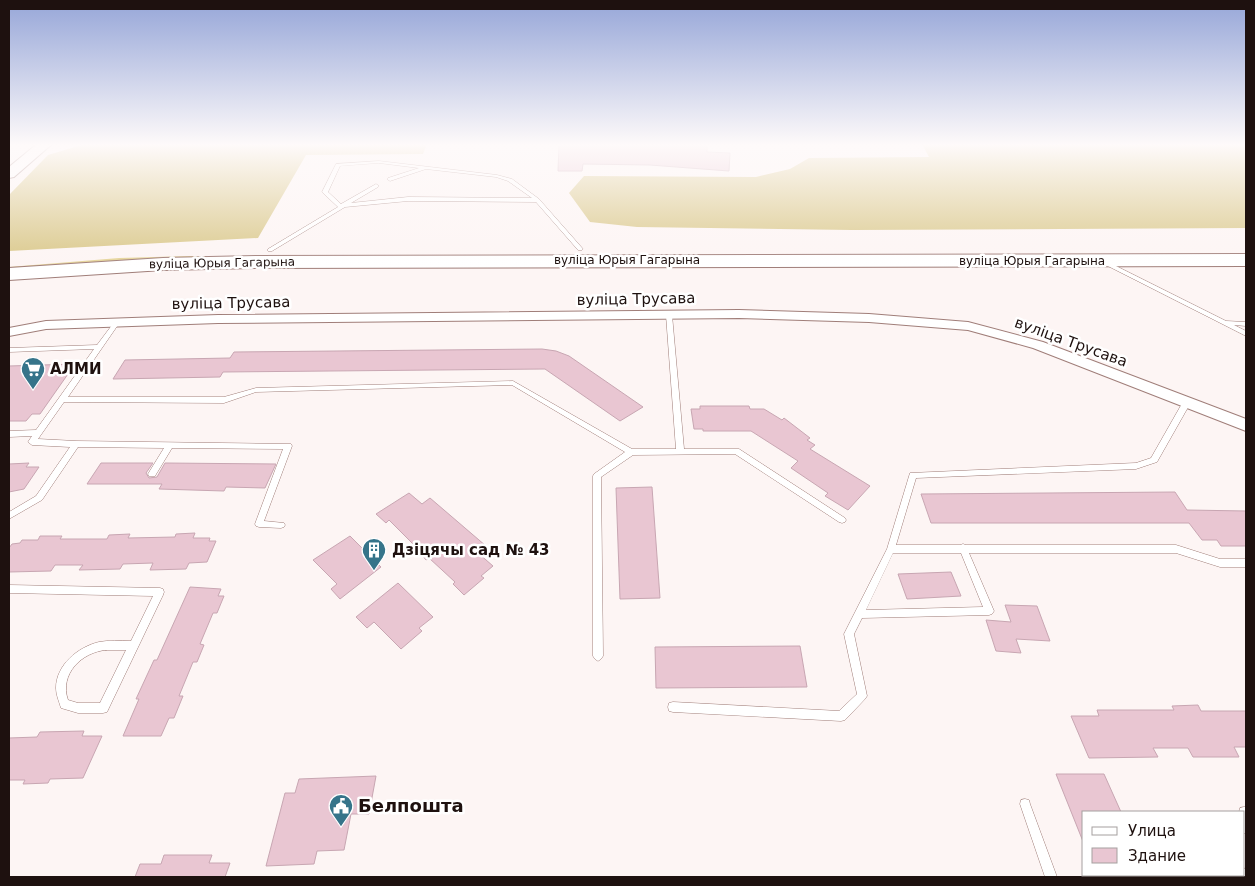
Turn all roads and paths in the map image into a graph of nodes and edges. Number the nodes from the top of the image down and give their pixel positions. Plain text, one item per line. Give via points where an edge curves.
1 (328, 185) edge
2 (518, 185) edge
3 (376, 186) dead end
4 (537, 200) junction
5 (340, 206) junction
6 (1246, 246) edge
7 (580, 249) junction
8 (270, 250) junction
9 (9, 260) edge
10 (1100, 260) junction
11 (1246, 260) edge
12 (9, 274) edge
13 (670, 315) junction
14 (122, 322) junction
15 (1225, 323) junction
16 (1246, 324) edge
17 (9, 332) edge
18 (1246, 334) edge
19 (99, 347) junction
20 (9, 350) edge
21 (62, 399) junction
22 (1186, 402) junction
23 (1246, 425) edge
24 (38, 433) junction
25 (9, 434) edge
26 (76, 444) junction
27 (170, 445) junction
28 (680, 451) junction
29 (631, 452) junction
30 (152, 474) dead end
31 (9, 516) edge
32 (842, 520) dead end
33 (280, 525) dead end
34 (964, 548) junction
35 (891, 550) junction
36 (1246, 563) edge
37 (9, 589) edge
38 (859, 614) junction
39 (134, 646) junction
40 (598, 656) dead end
41 (673, 706) dead end
42 (1025, 804) dead end
43 (1050, 877) edge

1 - 5 lane via 325,192
2 - 4 lane
3 - 5 lane
4 - 5 lane via 408,200
4 - 7 lane
5 - 8 lane
6 - 7 main road, вуліца Юрыя Гагарына
7 - 8 main road, вуліца Юрыя Гагарына
8 - 9 main road, вуліца Юрыя Гагарына via 115,253
10 - 11 main road, вуліца Юрыя Гагарына
10 - 12 main road, вуліца Юрыя Гагарына via 265,262 163,264
10 - 15 lane
13 - 14 street, вуліца Трусава
13 - 22 street, вуліца Трусава via 869,318 968,326 1038,345
13 - 28 lane
14 - 17 street, вуліца Трусава via 46,325
14 - 19 lane
15 - 16 lane
15 - 18 lane
19 - 20 lane
19 - 21 lane
21 - 24 lane
21 - 29 lane via 224,400 256,390 513,383
22 - 23 street, вуліца Трусава
22 - 35 lane via 1154,460 1136,466 913,476
24 - 25 lane
24 - 26 lane via 32,442
26 - 27 lane
26 - 31 lane via 39,498
27 - 30 lane
27 - 33 lane via 288,446 259,524
28 - 29 lane
28 - 32 lane via 736,451
29 - 40 lane via 597,476
34 - 35 lane
34 - 36 lane via 1176,549 1220,563
34 - 38 lane via 989,612
35 - 38 lane
37 - 39 lane via 160,592
38 - 41 lane via 849,634 862,696 841,716
39 - 39 lane via 103,708 78,708 64,704 60,683 76,658 92,648
42 - 43 lane

